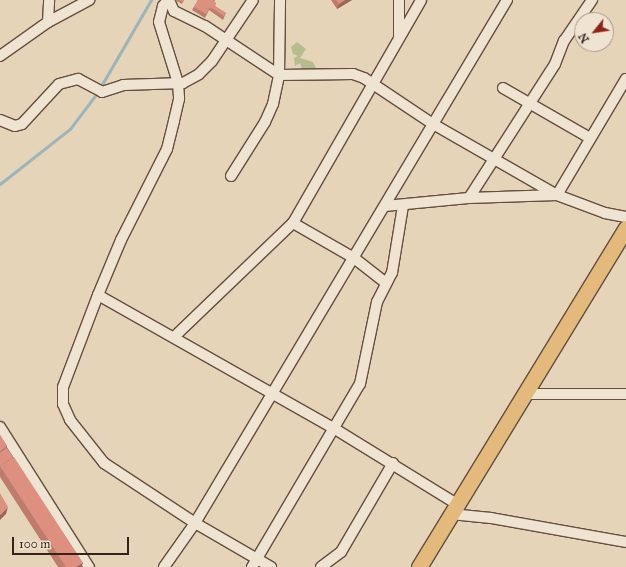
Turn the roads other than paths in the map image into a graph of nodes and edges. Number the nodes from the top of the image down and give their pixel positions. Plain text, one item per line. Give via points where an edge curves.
1 (49, 0) edge
2 (89, 0) edge
3 (169, 0) edge
4 (253, 0) edge
5 (280, 0) edge
6 (399, 0) edge
7 (421, 0) edge
8 (507, 0) edge
9 (592, 0) edge
10 (48, 22) junction
11 (399, 36) junction
12 (226, 40) junction
13 (0, 56) edge
14 (279, 75) junction
15 (626, 79) edge
16 (178, 83) junction
17 (373, 83) junction
18 (504, 88) dead end
19 (528, 103) junction
20 (0, 120) edge
21 (433, 124) junction
22 (590, 138) junction
23 (494, 160) junction
24 (231, 176) dead end
25 (557, 195) junction
26 (469, 198) junction
27 (385, 206) junction
28 (403, 206) junction
29 (626, 216) edge
30 (293, 223) junction
31 (626, 228) edge
32 (354, 258) junction
33 (386, 283) junction
34 (98, 295) junction
35 (175, 336) junction
36 (273, 394) junction
37 (523, 394) junction
38 (626, 394) edge
39 (0, 427) edge
40 (335, 429) junction
41 (393, 463) junction
42 (454, 509) junction
43 (195, 523) junction
44 (626, 542) edge
45 (258, 558) junction
46 (89, 567) edge
47 (164, 567) edge
48 (252, 567) edge
49 (271, 567) edge
50 (321, 567) edge
51 (419, 567) edge

1 - 10 street
2 - 10 street
3 - 12 street via 174,11 206,26
3 - 16 street via 163,6 159,22
4 - 12 street
5 - 14 street
6 - 11 street
7 - 11 street
8 - 21 street
9 - 19 street via 564,41 555,64
10 - 13 street
11 - 17 street
12 - 14 street
12 - 16 street via 212,61 199,74
14 - 17 street via 353,74
14 - 24 street via 273,104 265,122
15 - 22 street
16 - 20 street via 123,85 102,92 78,80 59,84 22,124 15,126
16 - 34 street via 179,99 167,149 121,240
17 - 21 street
17 - 30 street
18 - 19 street
19 - 22 street
19 - 23 street
21 - 23 street
21 - 27 street
22 - 25 street
23 - 25 street
23 - 26 street
25 - 26 street
25 - 29 street via 605,213
26 - 28 street
27 - 28 street
27 - 32 street
28 - 33 street via 392,273
30 - 32 street
30 - 35 street
31 - 37 highway
32 - 33 street
32 - 36 street
33 - 40 street via 377,302 360,384
34 - 35 street
34 - 43 street via 63,387 63,404 70,420 104,463
35 - 36 street
36 - 40 street
36 - 43 street
37 - 38 street
37 - 42 highway
39 - 46 street
40 - 41 street
40 - 45 street
41 - 42 street
41 - 50 street via 342,552
42 - 44 street via 498,520
42 - 51 highway
43 - 45 street
43 - 47 street
45 - 48 street
45 - 49 street

